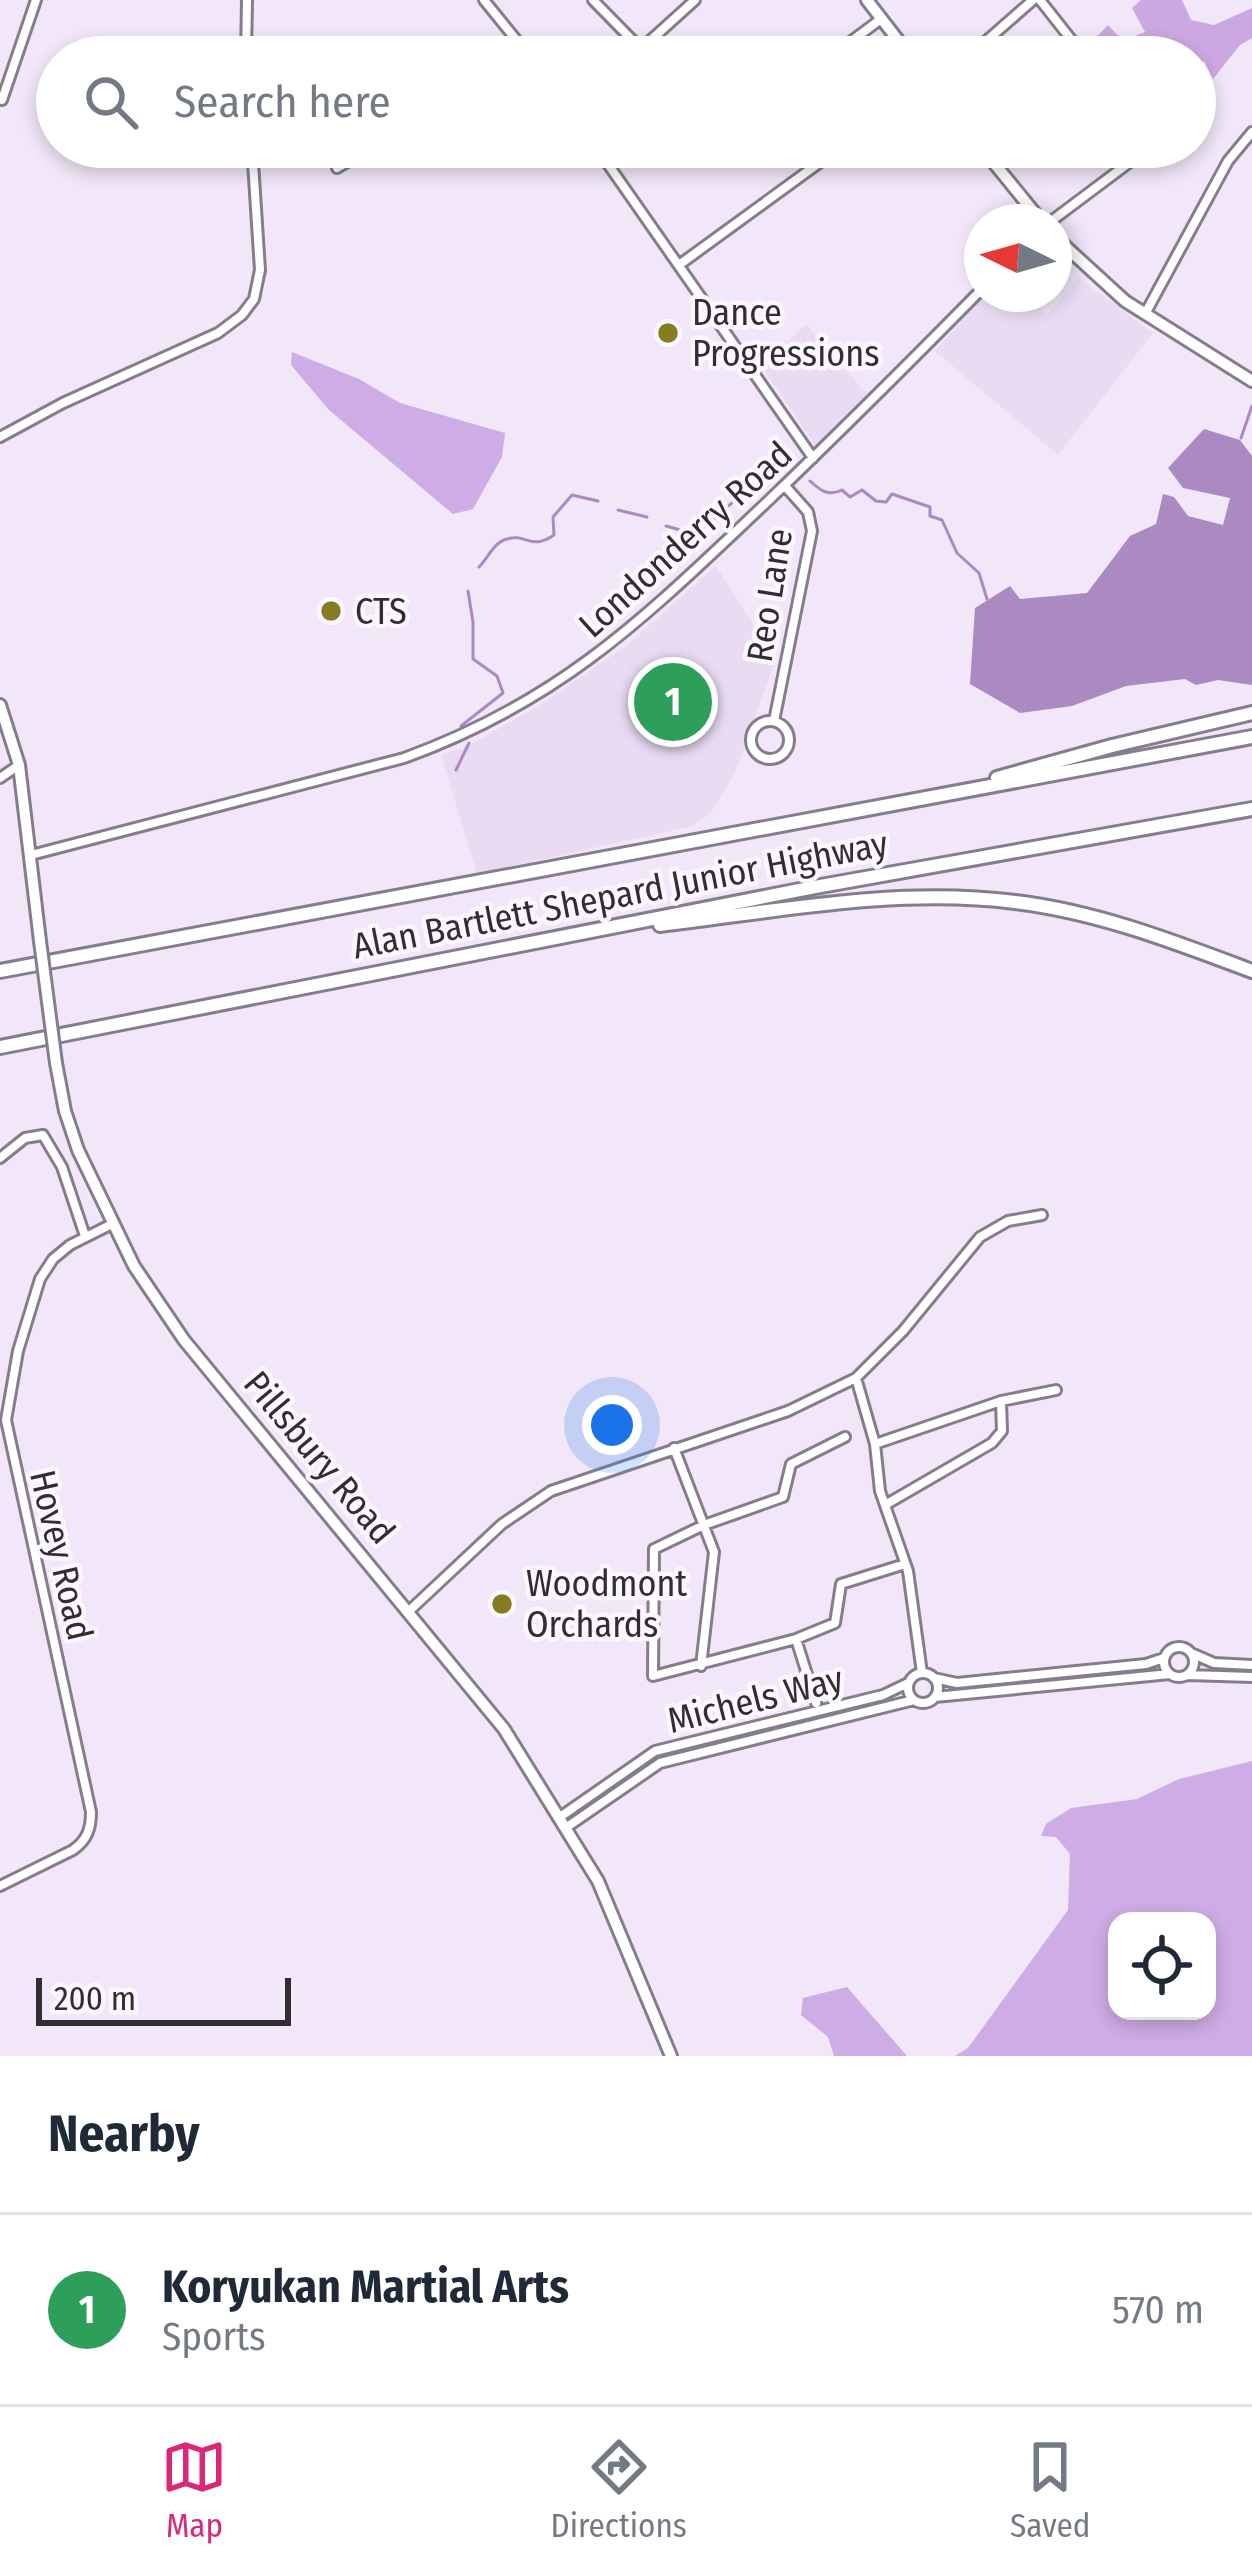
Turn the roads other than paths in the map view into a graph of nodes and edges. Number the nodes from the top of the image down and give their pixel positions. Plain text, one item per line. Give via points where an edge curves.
1 (36, 0) edge
2 (247, 0) edge
3 (484, 0) edge
4 (593, 0) edge
5 (694, 0) edge
6 (867, 0) edge
7 (1037, 0) edge
8 (881, 19) junction
9 (246, 36) edge
10 (514, 36) edge
11 (628, 36) edge
12 (655, 36) edge
13 (858, 36) edge
14 (894, 36) edge
15 (993, 36) edge
16 (1067, 36) edge
17 (2, 100) edge
18 (1252, 132) edge
19 (253, 168) edge
20 (611, 168) edge
21 (812, 168) edge
22 (998, 168) edge
23 (1120, 168) edge
24 (1029, 204) edge
25 (1071, 204) edge
26 (1072, 254) edge
27 (679, 265) junction
28 (964, 307) edge
29 (1145, 314) junction
30 (1252, 381) edge
31 (0, 437) edge
32 (813, 458) junction
33 (784, 486) junction
34 (0, 705) edge
35 (1252, 713) edge
36 (774, 721) junction
37 (1252, 737) edge
38 (19, 765) junction
39 (0, 778) edge
40 (922, 799) junction
41 (1252, 809) edge
42 (31, 855) junction
43 (575, 934) junction
44 (0, 971) edge
45 (1252, 971) edge
46 (0, 1047) edge
47 (0, 1158) edge
48 (1042, 1215) dead end
49 (112, 1224) junction
50 (85, 1236) junction
51 (856, 1378) junction
52 (1056, 1390) dead end
53 (1001, 1401) junction
54 (845, 1436) dead end
55 (875, 1444) junction
56 (674, 1448) junction
57 (886, 1505) junction
58 (704, 1525) junction
59 (905, 1564) junction
60 (408, 1612) junction
61 (796, 1639) junction
62 (1191, 1653) junction
63 (1164, 1658) junction
64 (1252, 1665) edge
65 (701, 1666) junction
66 (922, 1672) junction
67 (1170, 1674) junction
68 (1186, 1675) junction
69 (1252, 1677) edge
70 (934, 1678) junction
71 (908, 1683) junction
72 (935, 1697) junction
73 (914, 1700) junction
74 (817, 1703) dead end
75 (563, 1822) junction
76 (0, 1886) edge
77 (671, 2056) edge

1 - 17 street
2 - 9 street
3 - 10 street
4 - 11 street
5 - 12 street
6 - 8 street
7 - 15 street
7 - 16 street
8 - 13 street
8 - 14 street
18 - 29 street
19 - 31 street via 260,270 242,315
20 - 27 street
21 - 27 street
22 - 24 street
23 - 25 street
26 - 29 street
27 - 32 street
28 - 32 street, Londonderry Road
29 - 30 street
32 - 33 street, Londonderry Road
33 - 36 street, Reo Lane via 808,512 812,531
33 - 42 street, Londonderry Road via 622,638 496,719 359,772
34 - 38 street, Pillsbury Road
35 - 40 highway
36 - 36 street, Reo Lane via 751,738 770,760 790,739
37 - 40 highway, Alan Bartlett Shepard Junior Highway
38 - 39 street
38 - 42 street, Pillsbury Road
40 - 44 highway, Alan Bartlett Shepard Junior Highway
41 - 43 highway, Alan Bartlett Shepard Junior Highway
42 - 49 street, Pillsbury Road, bridge via 56,1063 71,1131
43 - 45 highway via 865,901 986,899 1113,922
43 - 46 highway, Alan Bartlett Shepard Junior Highway
47 - 50 street via 25,1138 44,1135
48 - 51 street via 980,1237
49 - 50 street, Hovey Road
49 - 60 street, Pillsbury Road via 184,1340
50 - 76 street, Hovey Road via 40,1279 6,1420 90,1827 73,1850
51 - 55 street
51 - 56 street via 788,1411
52 - 53 street
53 - 55 street
53 - 57 street via 1002,1431 992,1443
54 - 58 street via 791,1464 783,1497
55 - 57 street
56 - 58 street
56 - 60 street via 550,1491 519,1510
57 - 59 street
58 - 65 street via 714,1552
58 - 65 street via 654,1549 653,1676
59 - 61 street via 841,1584 835,1623
59 - 66 street
60 - 75 street, Pillsbury Road via 504,1729
61 - 65 street
61 - 74 street
62 - 63 street via 1174,1648
62 - 64 street
62 - 68 street
63 - 67 street
63 - 70 street via 965,1682
66 - 70 street
66 - 71 street
67 - 68 street
67 - 72 street
68 - 69 street
70 - 72 street
71 - 73 street
71 - 75 street, Michels Way via 884,1696 656,1751
72 - 73 street
73 - 75 street, Michels Way via 660,1763
75 - 77 street, Pillsbury Road via 598,1881

